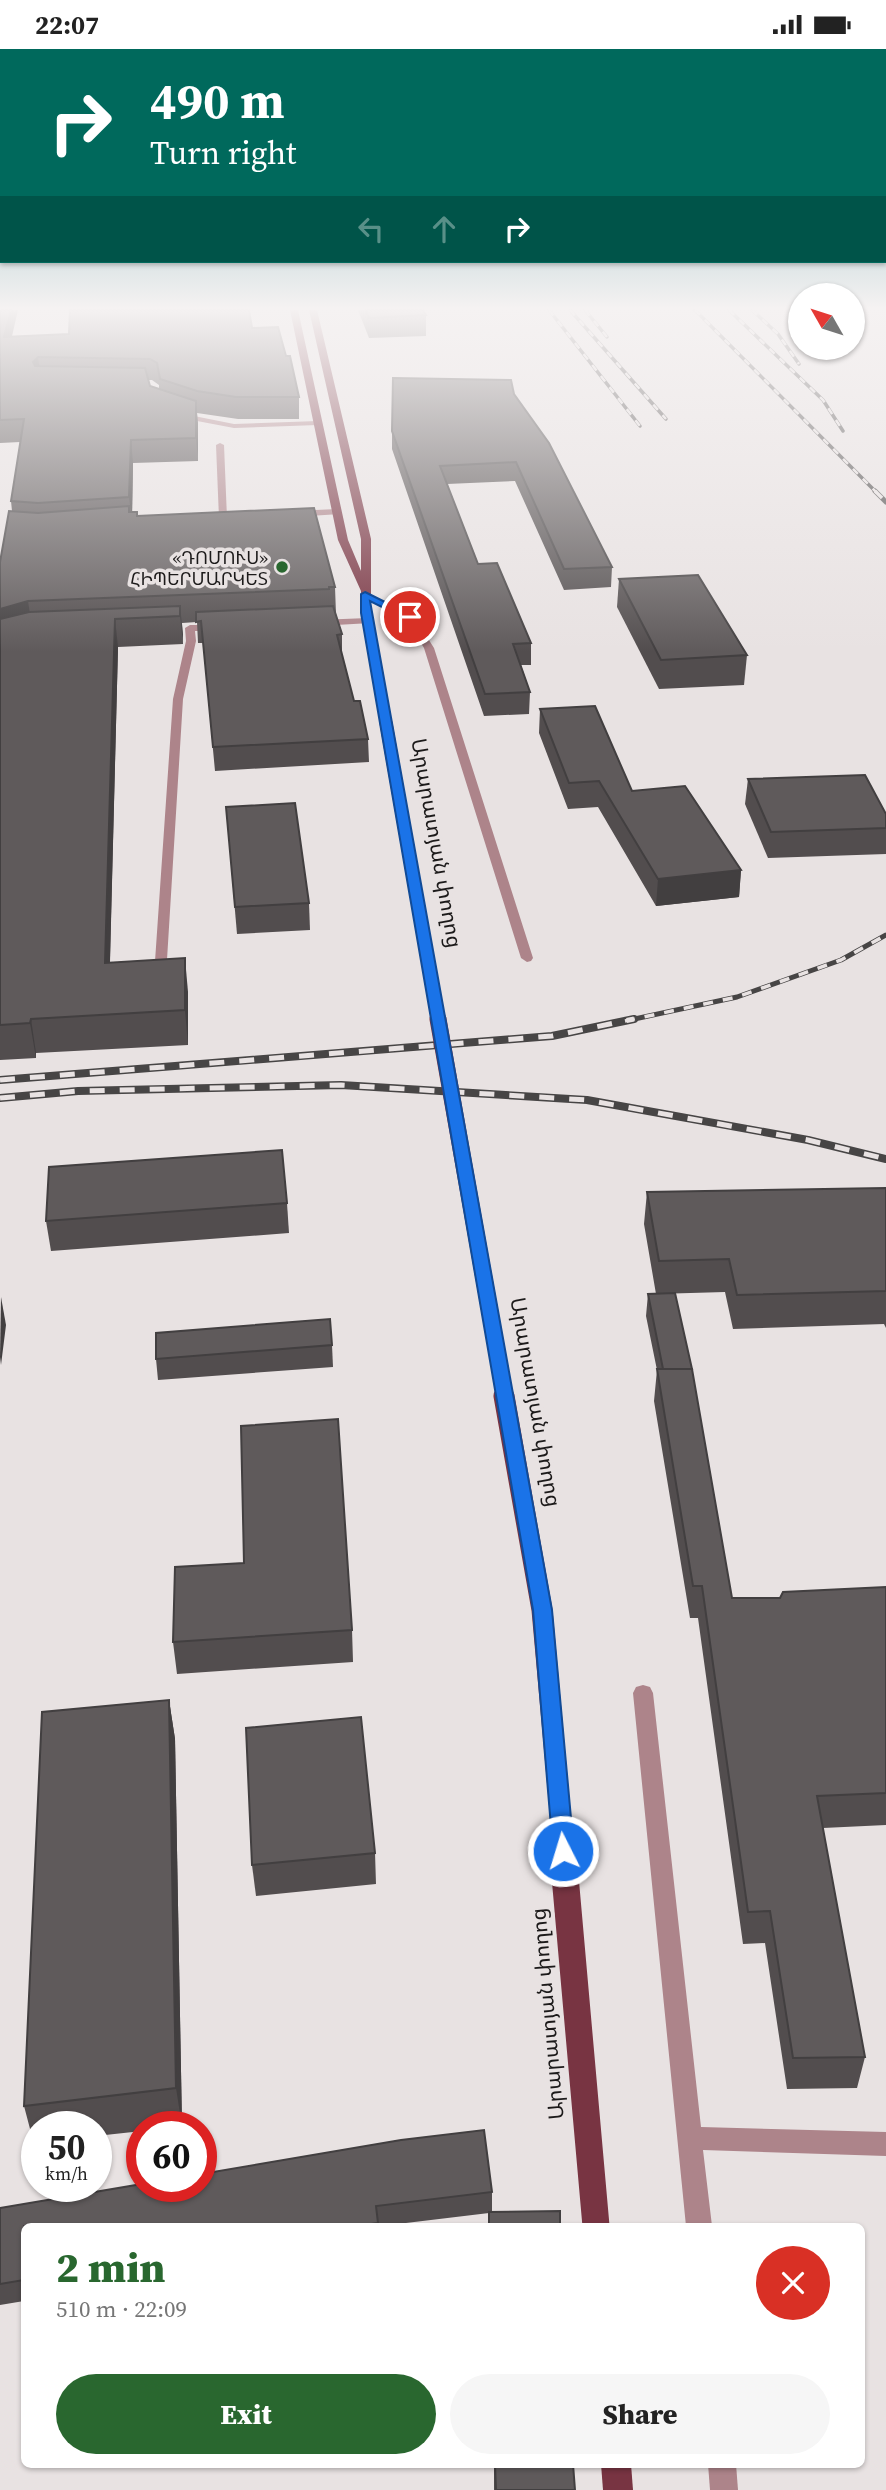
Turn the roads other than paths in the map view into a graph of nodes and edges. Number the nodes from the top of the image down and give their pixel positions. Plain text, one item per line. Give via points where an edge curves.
1 (318, 423) edge
2 (222, 424) edge
3 (276, 424) edge
4 (339, 424) edge
5 (220, 445) dead end
6 (337, 512) junction
7 (284, 514) edge
8 (236, 517) edge
9 (223, 518) junction
10 (211, 519) edge
11 (365, 594) junction
12 (303, 624) edge
13 (177, 628) edge
14 (190, 628) junction
15 (225, 628) edge
16 (370, 630) junction
17 (527, 958) dead end
18 (160, 977) edge
19 (643, 1693) dead end
20 (691, 2138) junction
21 (886, 2144) edge
22 (596, 2223) edge
23 (699, 2223) edge
24 (616, 2468) edge
25 (722, 2468) edge
26 (618, 2490) edge
27 (724, 2490) edge

1 - 6 main road, Արարատյան փողոց
2 - 3 lane
4 - 11 main road, Արարատյան փողոց via 366,539
5 - 9 lane
6 - 7 lane
6 - 11 main road, Արարատյան փողոց
8 - 9 lane
9 - 10 lane
11 - 16 main road, Արարատյան փողոց
11 - 17 lane via 410,617 429,648
12 - 16 lane
13 - 14 lane
14 - 15 lane
14 - 18 lane via 178,699
16 - 22 main road, Արարատյան փողոց, bridge via 542,1610
19 - 20 lane
20 - 21 lane
20 - 23 lane
24 - 26 main road
25 - 27 lane

